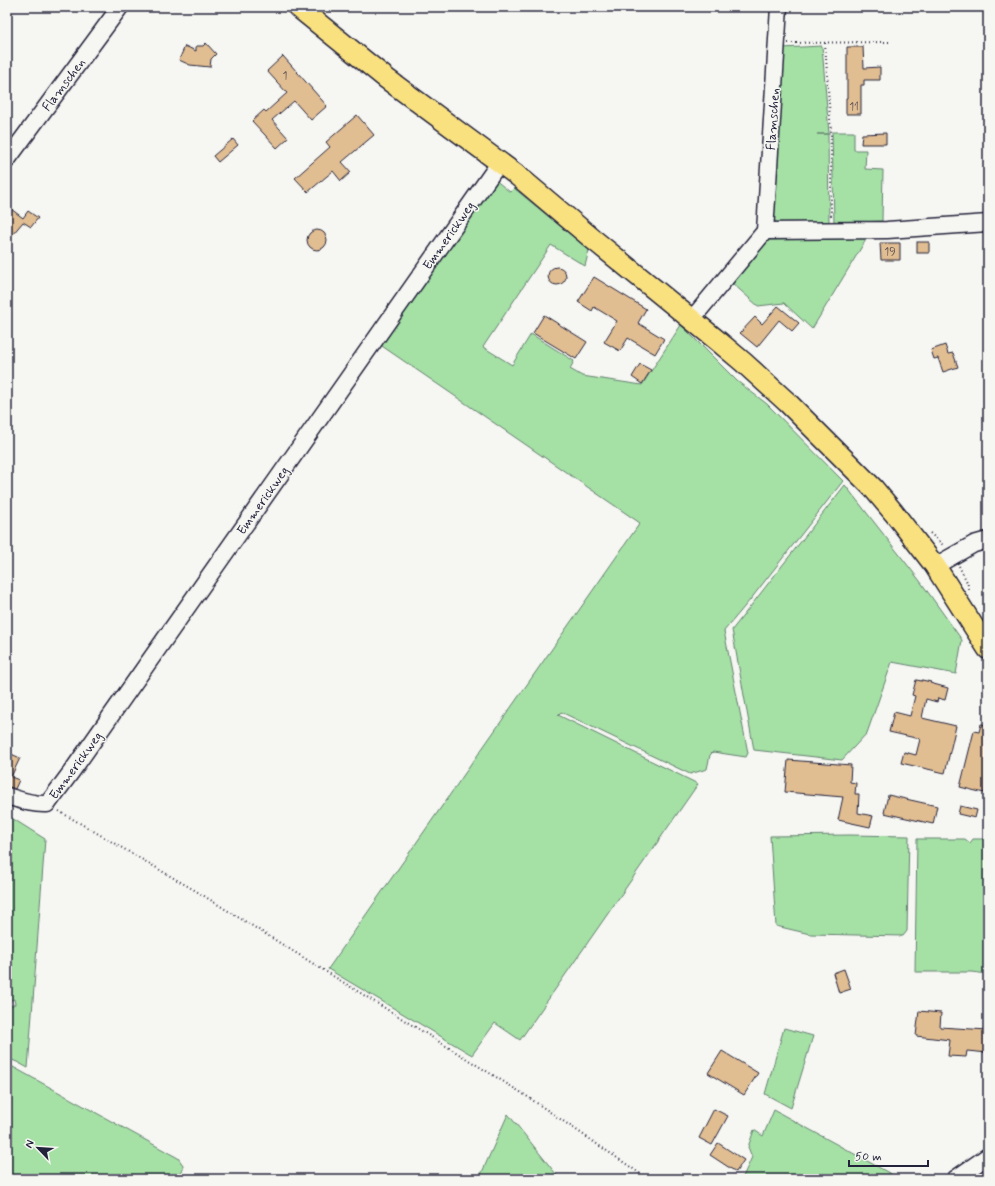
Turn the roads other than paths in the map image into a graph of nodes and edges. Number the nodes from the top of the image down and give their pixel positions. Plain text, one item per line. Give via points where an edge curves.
1 (120, 7) edge
2 (298, 7) edge
3 (779, 7) edge
4 (7, 160) edge
5 (500, 162) junction
6 (988, 223) edge
7 (764, 231) junction
8 (692, 319) junction
9 (988, 540) edge
10 (935, 566) junction
11 (988, 649) edge
12 (7, 796) edge
13 (988, 1156) edge
14 (955, 1179) edge

1 - 4 street, Flamschen
2 - 5 main road via 388,79
3 - 7 street, Flamschen
5 - 8 main road
5 - 12 street, Emmerickweg via 72,771 46,804
6 - 7 street via 887,230
7 - 8 street
8 - 10 main road via 781,397 873,488
9 - 10 street via 974,544
10 - 11 main road
13 - 14 street

